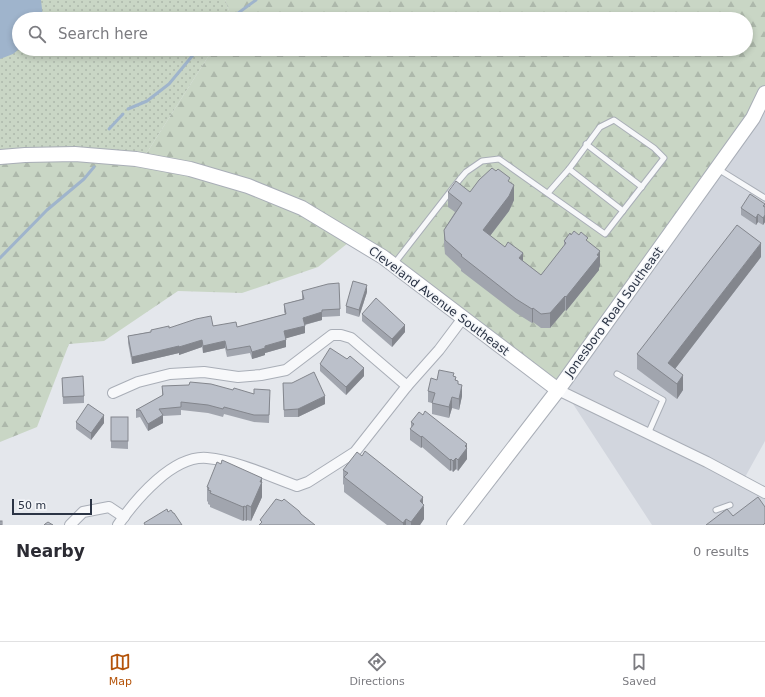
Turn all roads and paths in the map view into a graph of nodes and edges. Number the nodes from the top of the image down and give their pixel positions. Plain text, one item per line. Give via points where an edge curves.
1 (765, 93) edge
2 (586, 144) junction
3 (0, 157) edge
4 (569, 168) junction
5 (717, 168) junction
6 (642, 187) junction
7 (548, 193) junction
8 (765, 198) edge
9 (623, 211) junction
10 (394, 265) junction
11 (463, 318) junction
12 (617, 374) dead end
13 (406, 386) junction
14 (558, 390) junction
15 (113, 393) dead end
16 (648, 434) junction
17 (765, 493) edge
18 (730, 505) dead end
19 (716, 510) dead end
20 (121, 521) edge
21 (70, 525) edge
22 (454, 525) edge

1 - 5 main road, Jonesboro Road Southeast via 753,118
2 - 4 lane
2 - 6 lane
2 - 6 lane via 600,127 614,120 654,148 664,158
3 - 10 main road, Cleveland Avenue Southeast via 75,154 136,159 190,169 248,186 302,208
4 - 7 lane
4 - 9 lane
5 - 8 lane
5 - 14 main road, Jonesboro Road Southeast
6 - 9 lane
7 - 9 lane via 606,234
7 - 10 lane via 499,159 482,161 460,179
10 - 11 main road, Cleveland Avenue Southeast
11 - 13 street via 439,350
11 - 14 main road, Cleveland Avenue Southeast
12 - 16 lane via 663,400
13 - 15 street via 351,338 332,335 286,370 238,376 204,372 170,374 138,382
13 - 20 street via 355,452 308,482 297,486 238,465 206,458 183,462 153,484
14 - 16 street, Cleveland Avenue Southeast
14 - 22 main road, Jonesboro Road Southeast
16 - 17 street, Cleveland Avenue Southeast
18 - 19 lane
20 - 21 street via 109,506 83,512

